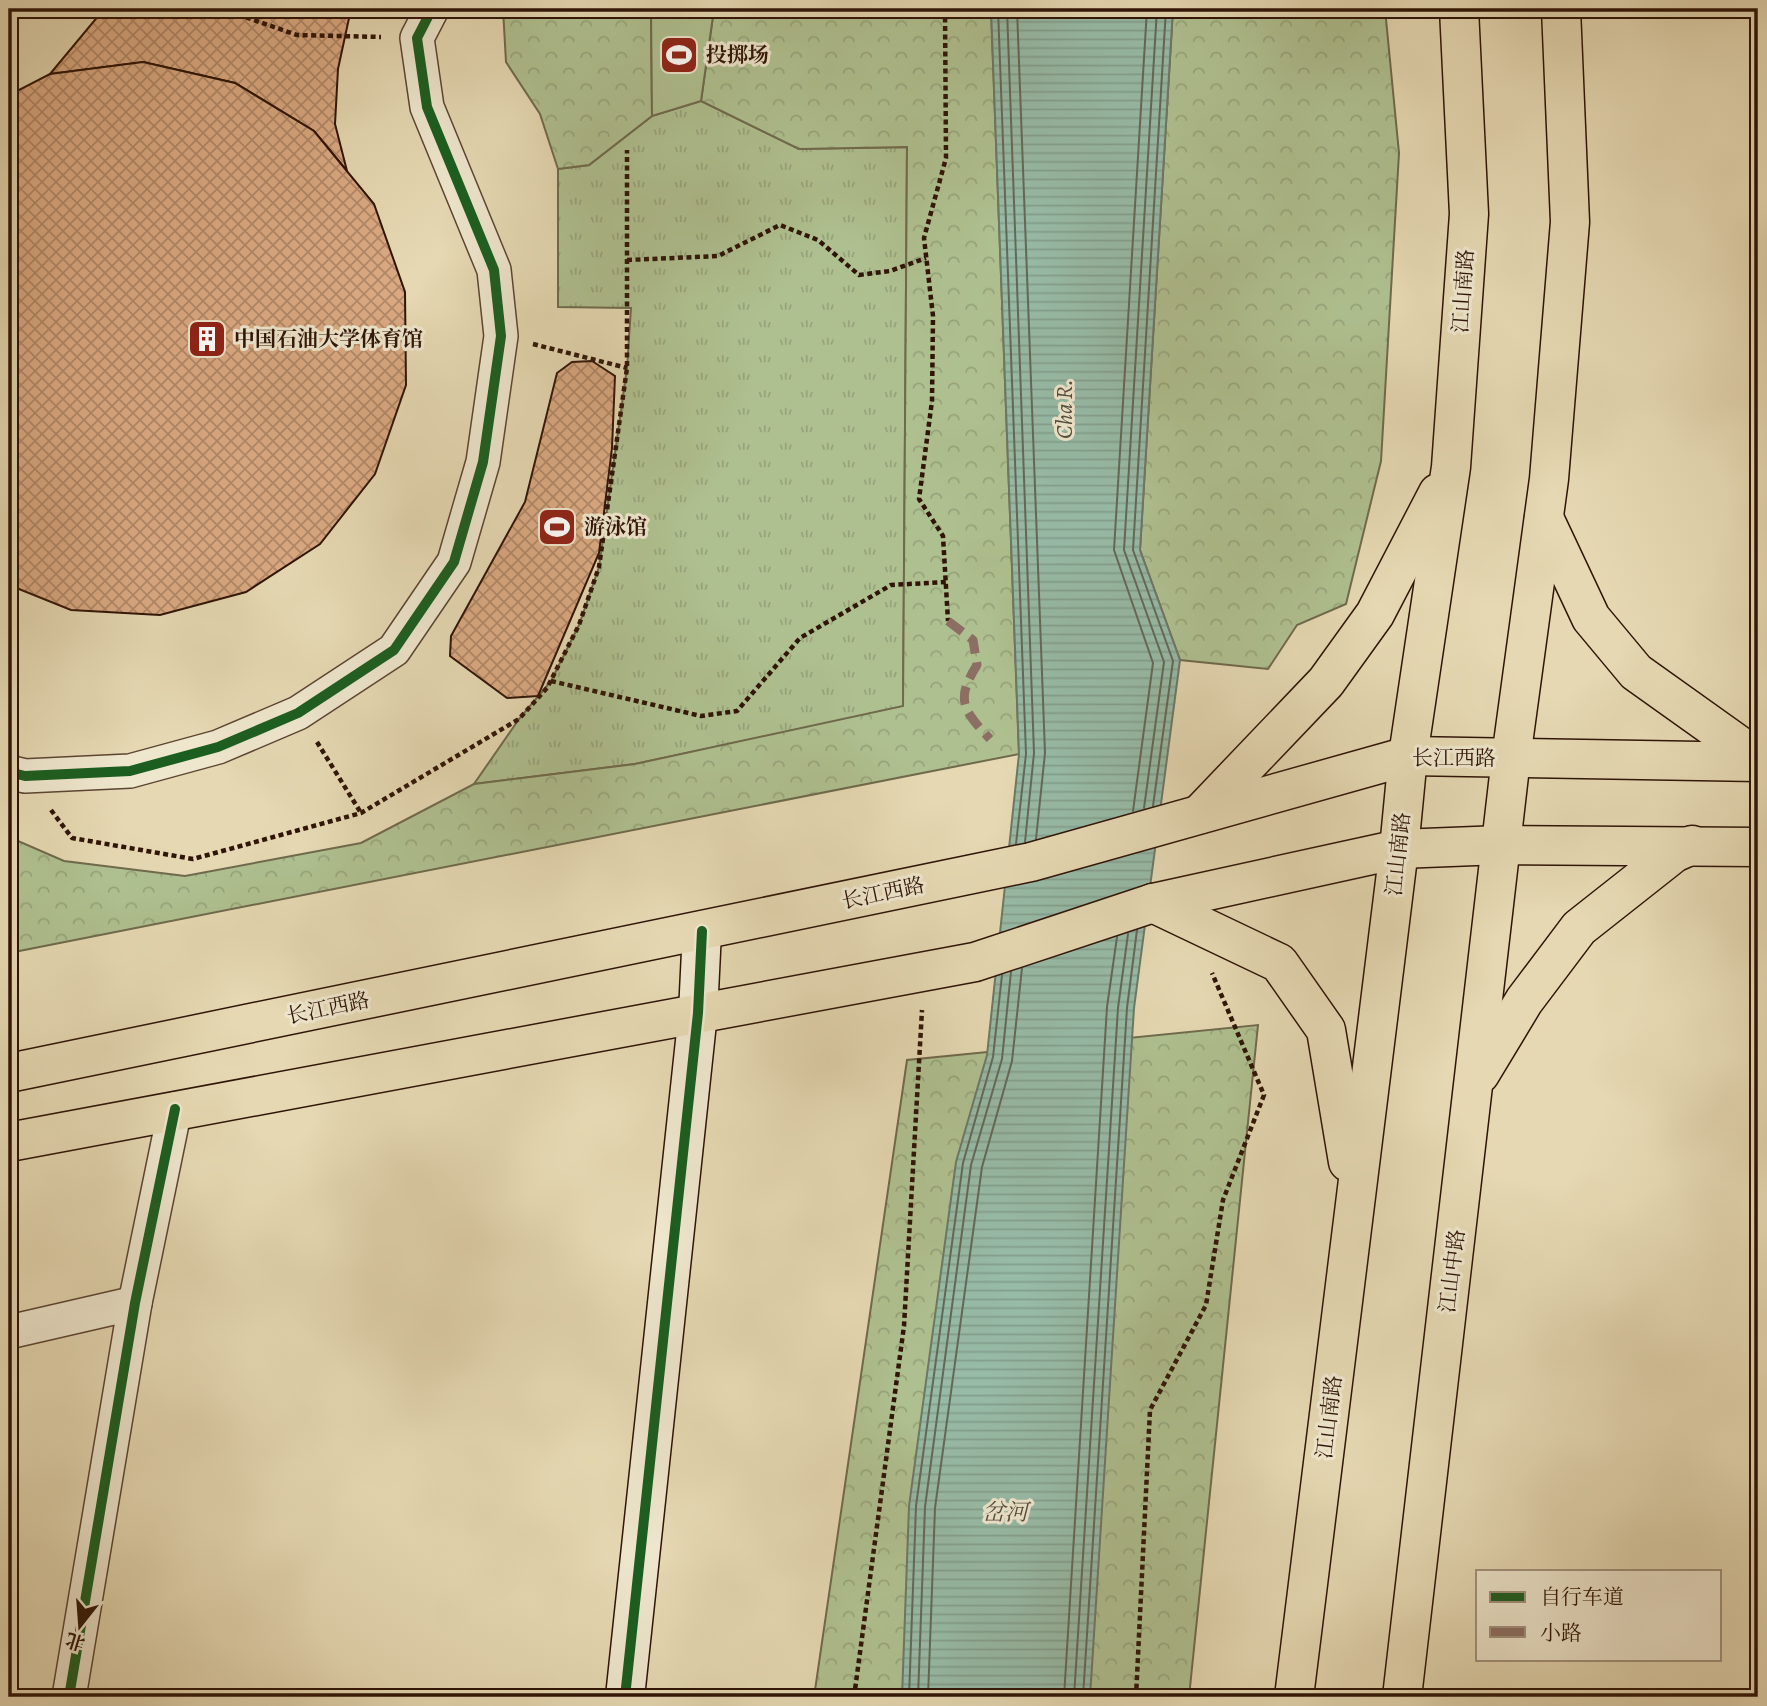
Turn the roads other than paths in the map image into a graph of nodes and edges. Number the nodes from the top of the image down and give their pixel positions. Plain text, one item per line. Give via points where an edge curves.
1 (432, 9) edge
2 (1459, 9) edge
3 (1561, 9) edge
4 (1451, 467) junction
5 (1544, 518) junction
6 (1408, 756) junction
7 (1511, 758) junction
8 (1758, 761) edge
9 (14, 776) edge
10 (1198, 816) junction
11 (1501, 845) junction
12 (1692, 845) junction
13 (1758, 847) edge
14 (1399, 849) junction
15 (1153, 903) junction
16 (702, 931) junction
17 (698, 1013) junction
18 (9, 1073) edge
19 (1473, 1085) junction
20 (175, 1110) junction
21 (9, 1142) edge
22 (1355, 1205) junction
23 (135, 1303) junction
24 (9, 1332) edge
25 (69, 1697) edge
26 (625, 1697) edge
27 (1294, 1697) edge
28 (1402, 1697) edge

1 - 9 street via 417,38 427,107 494,270 500,335 483,462 454,562 394,649 298,713 218,747 130,771
2 - 4 main road, 江山南路 via 1469,214
3 - 5 main road via 1570,222
4 - 6 main road, 江山南路
4 - 10 main road via 1375,614 1333,672
5 - 7 main road
5 - 8 main road via 1591,618 1636,672
6 - 7 main road, 长江西路
6 - 10 main road, 长江西路
6 - 14 main road, 江山南路
7 - 8 main road, 长江西路
7 - 11 main road
10 - 16 main road, 长江西路 via 1031,862
11 - 12 main road
11 - 14 main road
11 - 19 main road, 江山中路
12 - 13 main road
12 - 19 main road via 1674,853 1579,928 1524,1001
14 - 15 main road
14 - 22 main road, 江山南路
15 - 17 main road via 975,962
15 - 22 main road via 1279,963 1326,1030
16 - 17 street
16 - 18 main road, 长江西路
17 - 20 main road
17 - 26 street
19 - 28 main road, 江山中路
20 - 21 main road
20 - 23 street
22 - 27 main road, 江山南路
23 - 24 street
23 - 25 street

